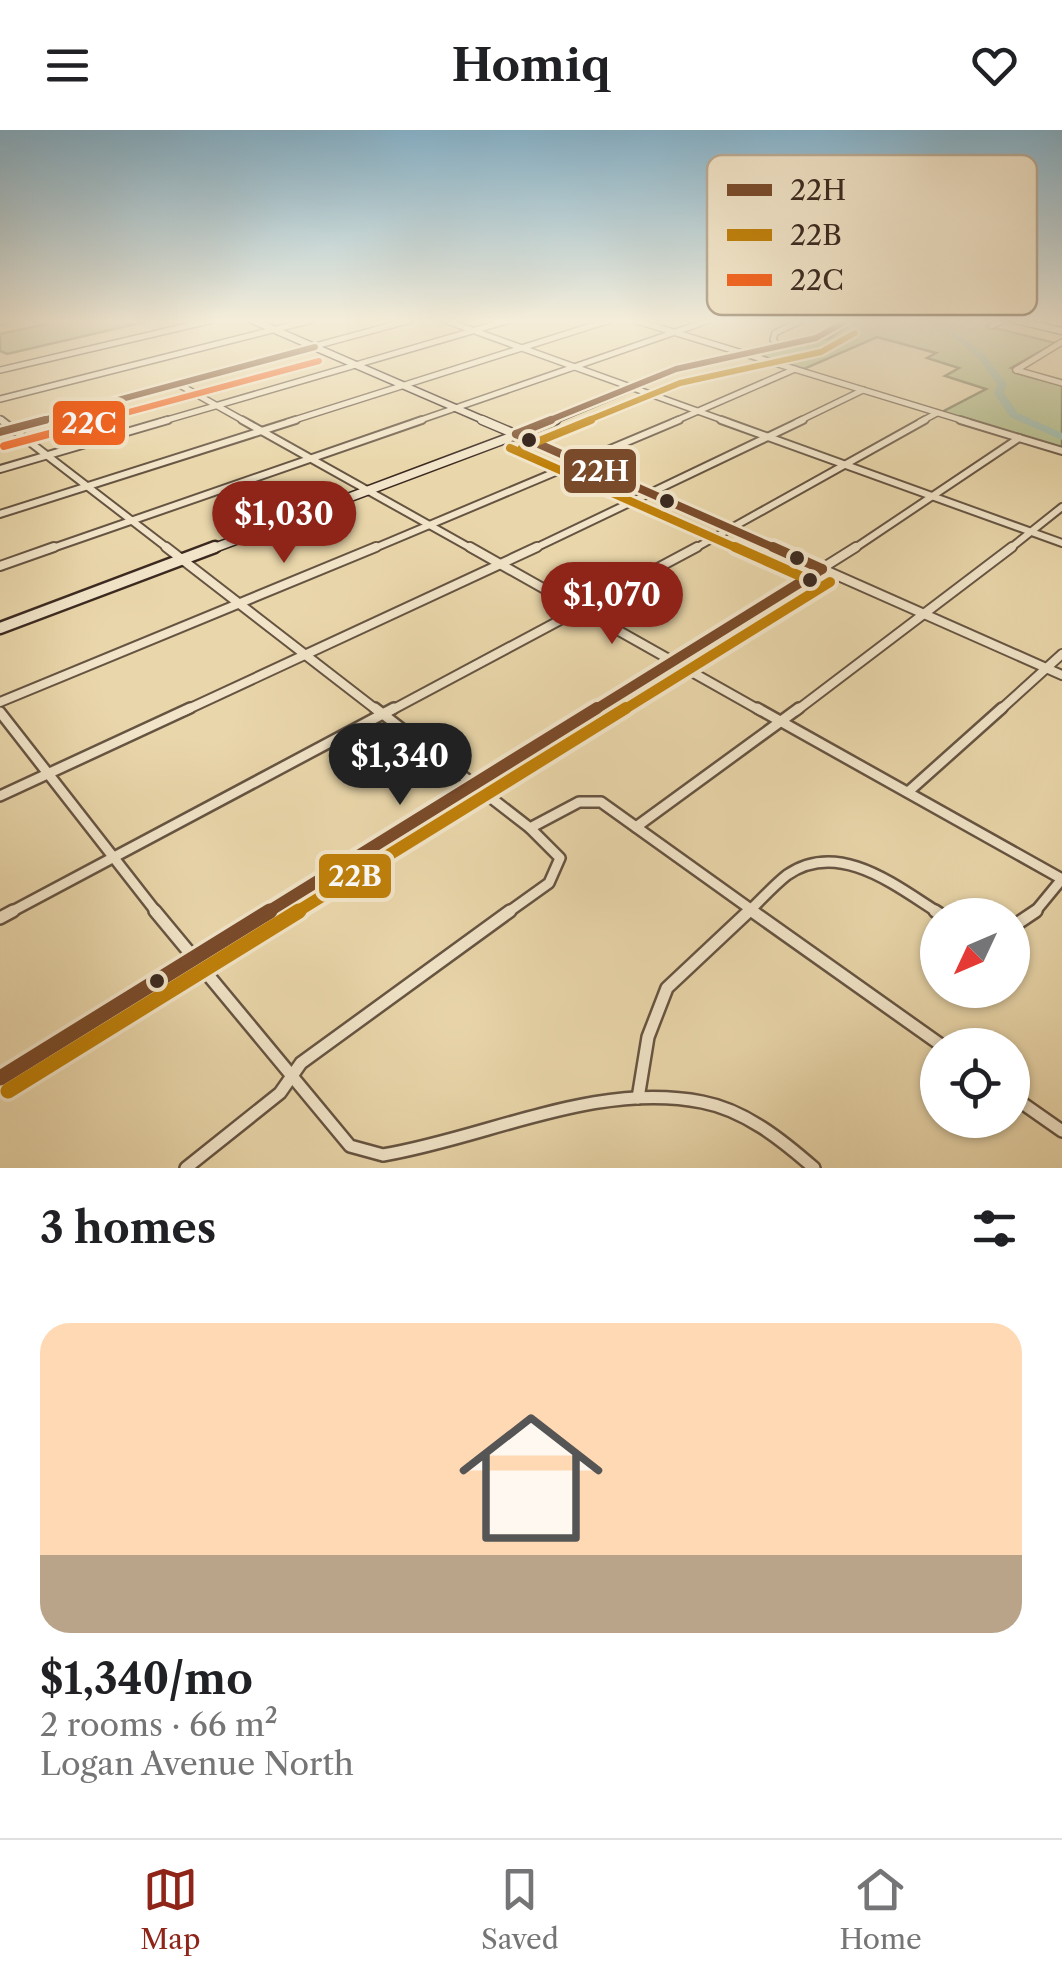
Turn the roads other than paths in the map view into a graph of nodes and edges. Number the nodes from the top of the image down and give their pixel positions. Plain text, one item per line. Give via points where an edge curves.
1 (122, 368) edge
2 (235, 368) edge
3 (349, 368) edge
4 (364, 368) edge
5 (462, 368) edge
6 (572, 368) edge
7 (580, 368) edge
8 (682, 368) edge
9 (1019, 368) edge
10 (795, 369) joint
11 (1062, 383) edge
12 (178, 384) junction
13 (406, 387) junction
14 (634, 388) junction
15 (862, 390) junction
16 (0, 399) edge
17 (218, 406) junction
18 (458, 410) junction
19 (699, 411) junction
20 (937, 412) junction
21 (0, 419) edge
22 (13, 428) junction
23 (0, 432) edge
24 (263, 432) junction
25 (516, 434) junction
26 (769, 436) junction
27 (1019, 438) junction
28 (1062, 451) edge
29 (48, 456) junction
30 (312, 459) junction
31 (581, 462) junction
32 (846, 464) junction
33 (0, 469) edge
34 (88, 486) junction
35 (370, 490) junction
36 (652, 494) junction
37 (933, 496) junction
38 (1062, 507) edge
39 (0, 514) edge
40 (132, 520) junction
41 (432, 525) junction
42 (731, 529) junction
43 (1032, 532) junction
44 (1062, 542) edge
45 (184, 559) junction
46 (501, 564) junction
47 (0, 566) edge
48 (822, 569) junction
49 (242, 604) junction
50 (582, 608) junction
51 (927, 615) junction
52 (0, 628) edge
53 (307, 654) junction
54 (1062, 654) edge
55 (675, 661) junction
56 (1048, 669) junction
57 (1062, 675) edge
58 (0, 702) edge
59 (0, 712) edge
60 (384, 714) junction
61 (780, 720) junction
62 (48, 773) junction
63 (475, 784) junction
64 (908, 792) junction
65 (0, 796) edge
66 (636, 827) junction
67 (530, 828) junction
68 (115, 856) junction
69 (1062, 879) edge
70 (920, 902) edge
71 (750, 909) junction
72 (1030, 917) edge
73 (0, 918) edge
74 (193, 959) junction
75 (920, 1030) edge
76 (292, 1076) junction
77 (0, 1078) edge
78 (638, 1098) junction
79 (1030, 1109) edge
80 (1062, 1131) edge
81 (186, 1168) edge
82 (814, 1168) edge

1 - 16 street
2 - 12 street
3 - 17 street
4 - 13 street
5 - 13 street
6 - 18 street
7 - 14 street
8 - 14 street
9 - 11 street
10 - 15 street
10 - 19 street
12 - 17 street
12 - 22 street
13 - 18 street
13 - 24 street
14 - 19 street
14 - 25 street
15 - 20 street
15 - 26 street
17 - 24 street
17 - 29 street
18 - 25 street
18 - 30 street
19 - 26 street
19 - 31 street
20 - 27 street
20 - 32 street
21 - 22 street
22 - 23 street
22 - 29 street
24 - 30 street
24 - 34 street
25 - 31 street
25 - 35 street
26 - 32 street
26 - 36 street
27 - 28 street
27 - 37 street
29 - 33 street
29 - 34 street
30 - 35 street
30 - 40 street
31 - 36 street
31 - 41 street
32 - 37 street
32 - 42 street
34 - 39 street
34 - 40 street
35 - 41 street
35 - 45 street
36 - 42 street
36 - 46 street
37 - 43 street
37 - 48 street
38 - 43 street
40 - 45 street
40 - 47 street
41 - 46 street
41 - 49 street
42 - 48 street
42 - 50 street
43 - 44 street
43 - 51 street
45 - 49 street
45 - 52 street
46 - 50 street
46 - 53 street
48 - 51 street
48 - 55 street
49 - 53 street
49 - 58 street
50 - 55 street
50 - 60 street
51 - 56 street
51 - 61 street
53 - 60 street
53 - 62 street
54 - 56 street
55 - 61 street
55 - 63 street
56 - 57 street
56 - 64 street
59 - 62 street
60 - 63 street
60 - 68 street
61 - 64 street
61 - 66 street
62 - 65 street
62 - 68 street
63 - 67 street
63 - 74 street
64 - 69 street
66 - 67 street via 614,805 588,799
66 - 71 street
67 - 76 street via 560,858 549,883
68 - 73 street
68 - 74 street
69 - 72 street
70 - 71 street via 866,869 832,862 801,867
71 - 75 street
71 - 78 street via 667,988 648,1037
74 - 76 street
74 - 77 street
76 - 78 street via 350,1146 384,1155
76 - 81 street
78 - 82 street via 673,1096 734,1112
79 - 80 street

